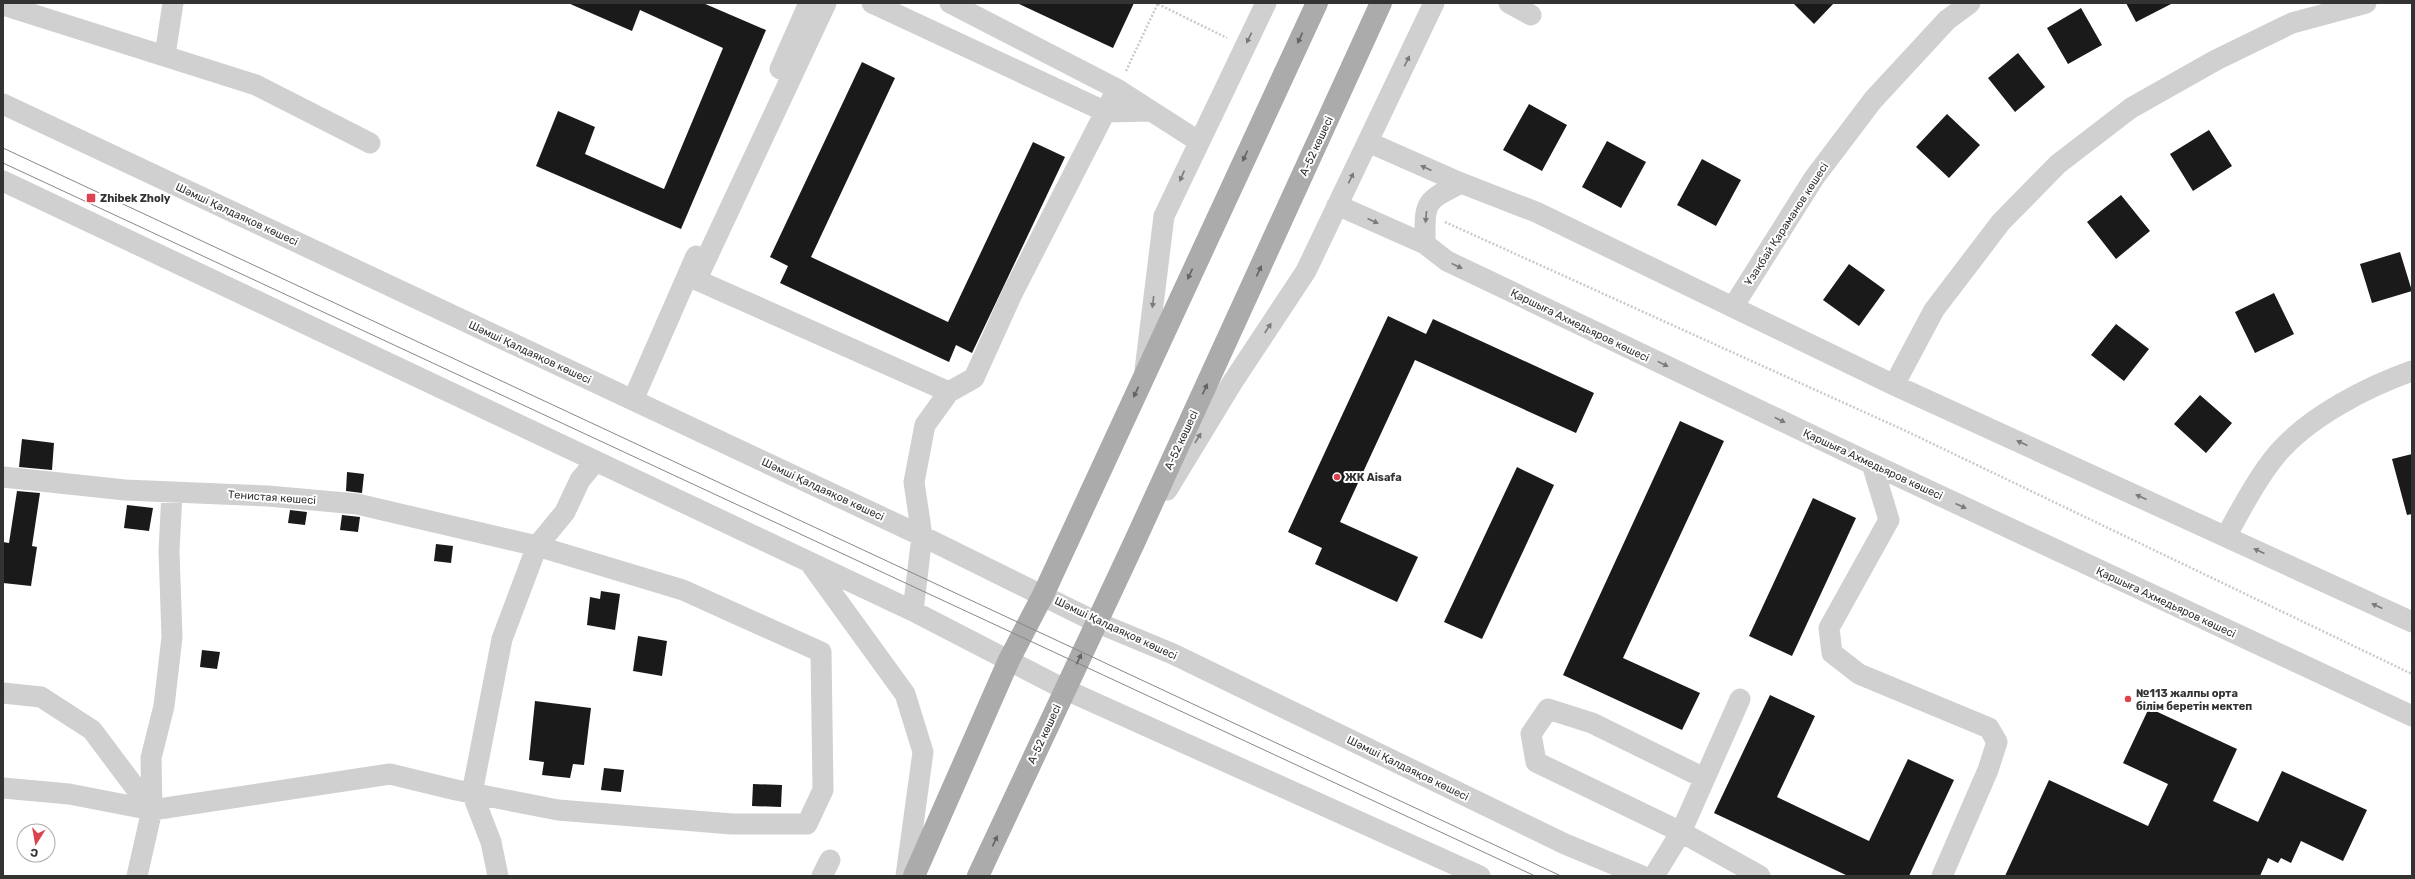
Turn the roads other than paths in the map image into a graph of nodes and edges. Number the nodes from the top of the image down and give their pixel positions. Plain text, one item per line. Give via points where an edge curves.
1 (173, 3) edge
2 (809, 3) edge
3 (826, 3) edge
4 (872, 3) edge
5 (950, 3) edge
6 (1266, 3) edge
7 (1317, 3) edge
8 (1381, 3) edge
9 (1434, 3) edge
10 (1509, 3) edge
11 (1970, 3) edge
12 (2366, 3) edge
13 (3, 5) edge
14 (1531, 15) dead end
15 (165, 55) junction
16 (1117, 89) junction
17 (3, 104) edge
18 (1151, 111) junction
19 (1106, 112) junction
20 (1198, 141) junction
21 (1368, 142) junction
22 (370, 143) dead end
23 (3, 181) edge
24 (1461, 184) junction
25 (1337, 205) junction
26 (1426, 244) junction
27 (1733, 307) junction
28 (2412, 372) edge
29 (1144, 373) junction
30 (1894, 384) junction
31 (949, 392) junction
32 (633, 400) junction
33 (596, 462) junction
34 (1872, 464) junction
35 (3, 477) edge
36 (172, 492) junction
37 (922, 536) junction
38 (2226, 536) junction
39 (1134, 543) junction
40 (537, 546) junction
41 (810, 562) junction
42 (1043, 595) junction
43 (913, 611) junction
44 (1096, 622) junction
45 (2412, 622) edge
46 (1009, 660) junction
47 (1064, 689) junction
48 (3, 693) edge
49 (1740, 699) dead end
50 (2412, 716) edge
51 (1704, 778) junction
52 (3, 788) edge
53 (472, 793) junction
54 (152, 810) junction
55 (1681, 832) junction
56 (137, 876) edge
57 (498, 876) edge
58 (906, 876) edge
59 (914, 876) edge
60 (978, 876) edge
61 (1480, 876) edge
62 (1642, 876) edge
63 (1654, 876) edge
64 (1760, 876) edge
65 (1942, 876) edge

1 - 15 street
2 - 32 street
3 - 31 street via 700,270 699,281
4 - 19 street
5 - 16 street
6 -> 20 street
7 -> 29 main road
39 -> 8 main road, А-52 көшесі
21 -> 9 street
10 - 14 street
11 - 27 street, Ұзақбай Қараманов көшесі via 1947,20 1873,100 1814,178
12 - 30 street via 2292,23 2216,60 2131,108 2058,164 2001,222 1934,310
13 - 15 street
15 - 22 street via 256,85
16 - 18 street
16 - 19 street
17 - 32 street, Шәмші Қалдаяқов көшесі
18 - 19 street
18 - 20 street
19 - 31 street via 1088,142 1012,294 974,378
20 -> 29 street via 1164,216
24 -> 21 street
25 -> 21 street
23 - 33 street
24 -> 26 street via 1434,197 1425,213
24 - 27 street via 1536,212
25 -> 26 street, Қаршыға Ахмедьяров көшесі
39 -> 25 street via 1232,383 1306,271
26 -> 34 street, Қаршыға Ахмедьяров көшесі via 1447,261
27 - 30 street
28 - 38 street via 2382,382 2322,416 2279,453 2253,489
29 -> 42 main road
38 -> 30 street
31 - 37 street via 925,425 914,482
32 - 37 street, Шәмші Қалдаяқов көшесі
33 - 40 street via 580,480 565,512
33 - 41 street
34 -> 50 street, Қаршыға Ахмедьяров көшесі
34 - 65 street via 1889,520 1829,628 1832,653 1858,674 1989,728 1997,742 1988,770
35 - 36 street, Тенистая көшесі via 125,490
36 - 40 street, Тенистая көшесі via 268,496 357,504
36 - 54 street via 169,551 172,637 164,706 151,758
37 - 42 street, Шәмші Қалдаяқов көшесі
37 - 43 street
45 -> 38 street
39 - 44 main road, А-52 көшесі
40 - 53 street via 502,639
40 - 53 street, Тенистая көшесі via 683,590 821,652 823,790 807,824 732,824 558,810
41 - 43 street
41 - 58 street via 905,694 923,752
42 - 44 street, Шәмші Қалдаяқов көшесі
42 - 46 main road
43 - 46 street
47 -> 44 main road, А-52 көшесі
44 - 62 street, Шәмші Қалдаяқов көшесі via 1172,654 1566,844
46 - 47 street
46 - 59 main road
60 -> 47 main road, А-52 көшесі
47 - 61 street
48 - 54 street via 41,697 92,730
49 - 51 street
51 - 55 street
51 - 55 street via 1592,723 1548,709 1531,734 1536,762
52 - 54 street via 69,794
53 - 54 street via 390,774
53 - 57 street via 491,842
54 - 56 street
55 - 63 street
55 - 64 street

